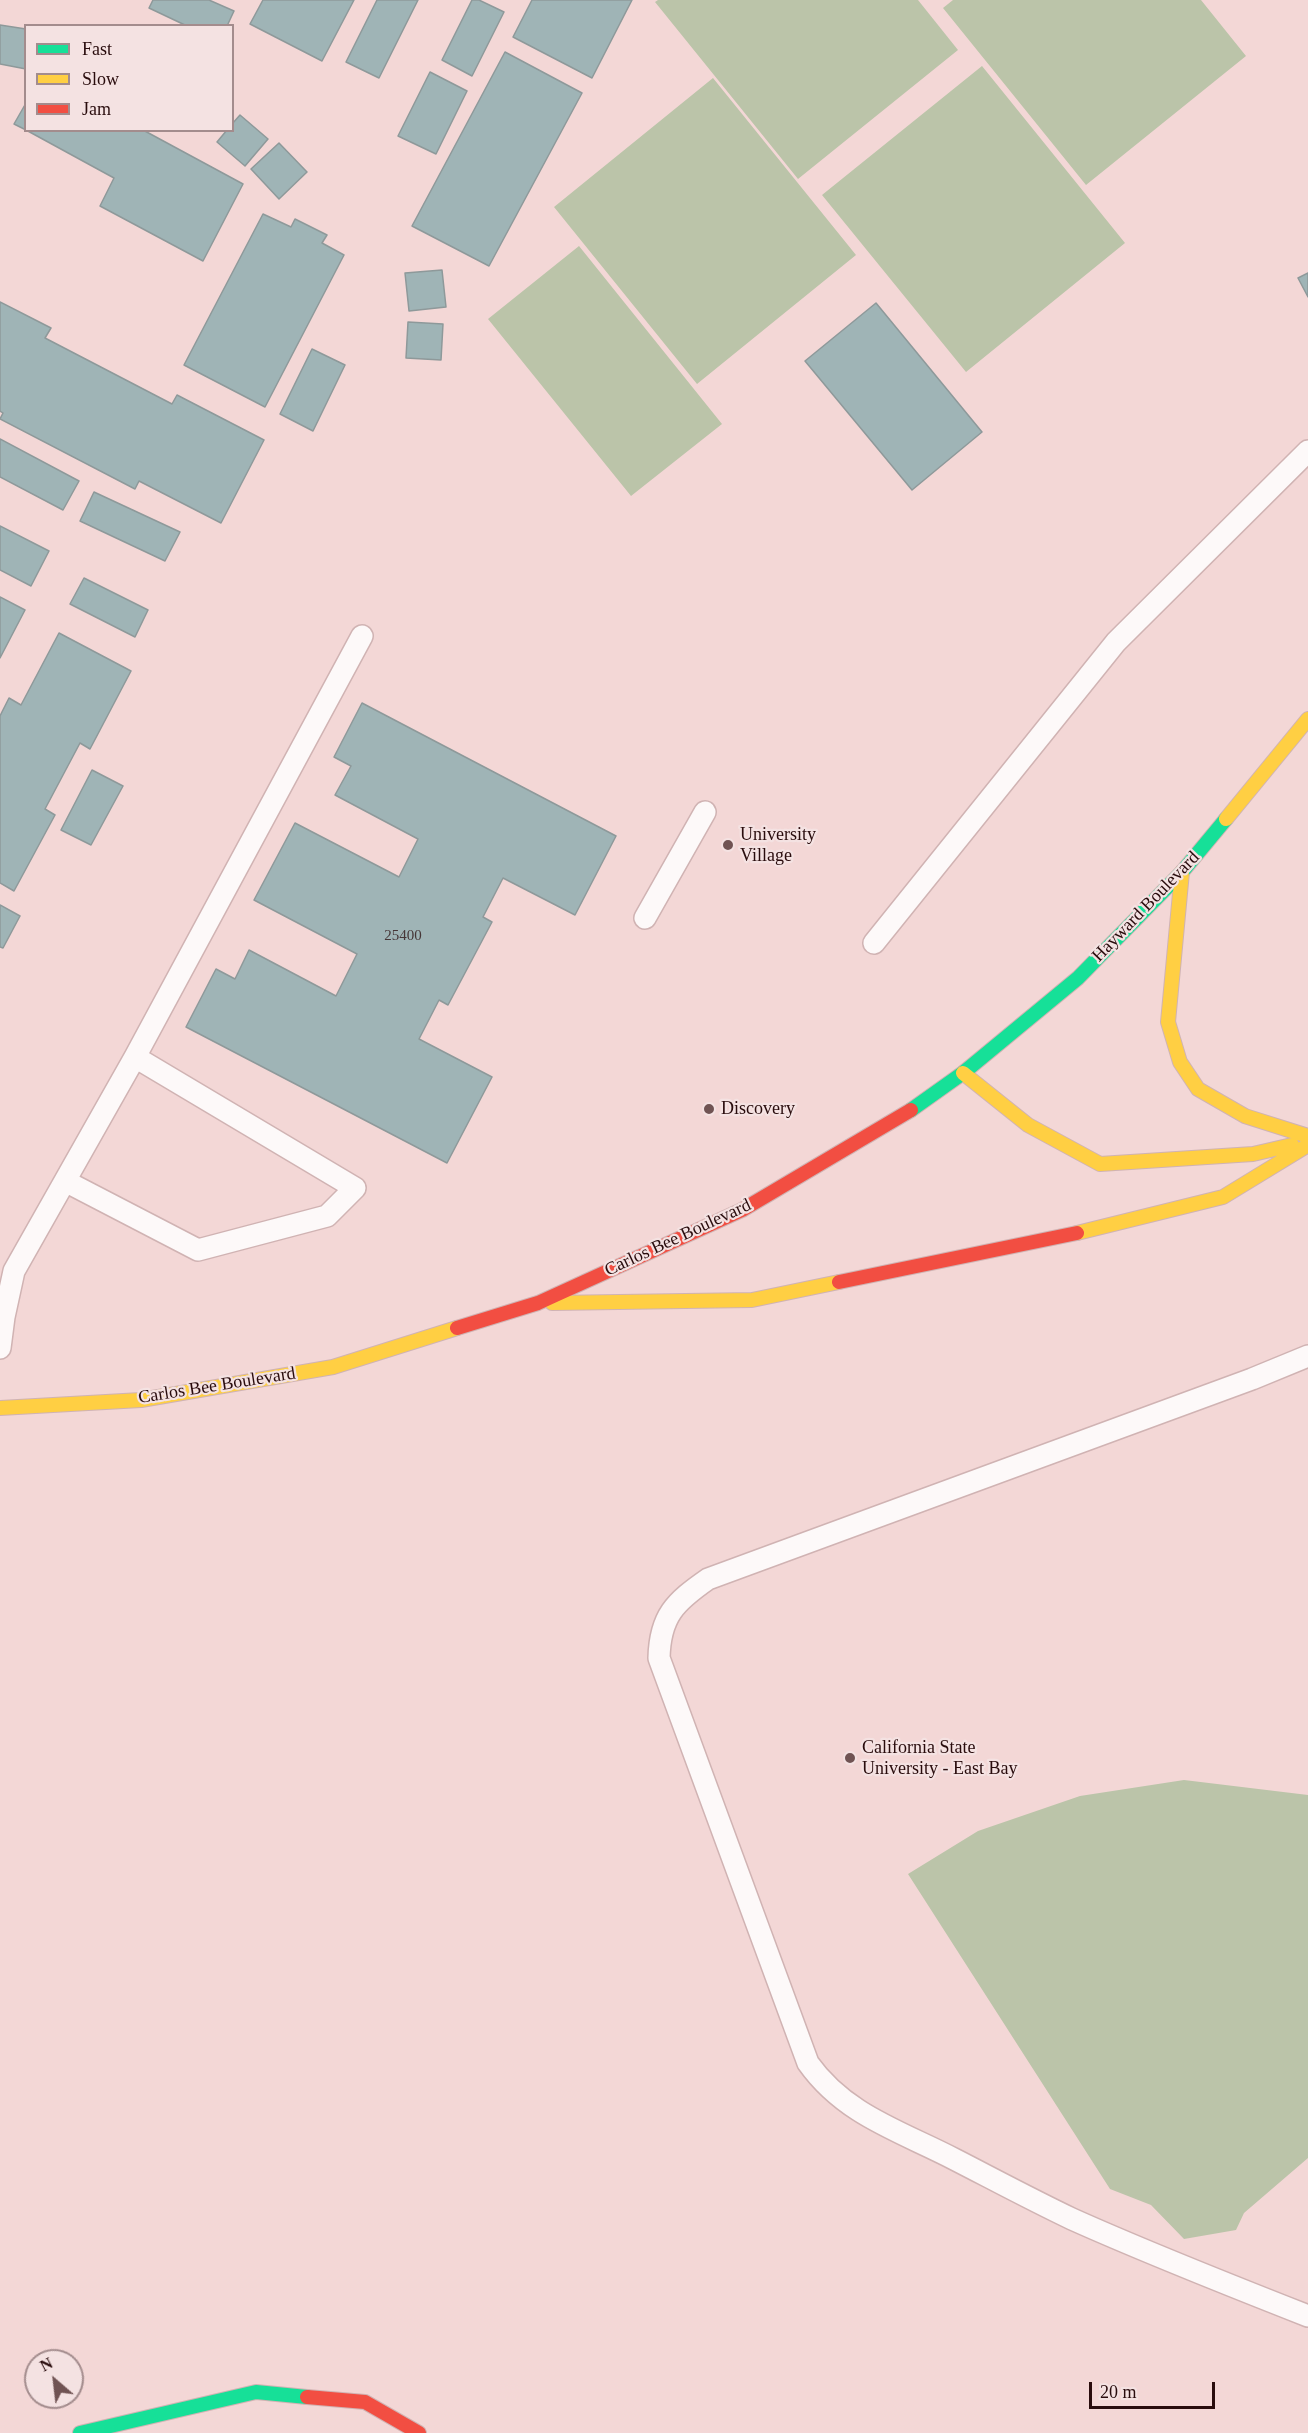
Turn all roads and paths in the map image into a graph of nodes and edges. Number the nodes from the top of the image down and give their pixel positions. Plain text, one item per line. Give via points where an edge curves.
1 (1308, 451) edge
2 (362, 636) dead end
3 (1308, 719) edge
4 (705, 812) dead end
5 (1182, 872) junction
6 (645, 918) dead end
7 (874, 943) dead end
8 (135, 1057) junction
9 (963, 1073) junction
10 (1308, 1136) edge
11 (1308, 1143) edge
12 (65, 1181) junction
13 (538, 1303) junction
14 (0, 1348) edge
15 (1308, 1356) edge
16 (0, 1408) edge
17 (1308, 2316) edge
18 (80, 2433) edge
19 (419, 2433) edge

1 - 7 lane via 1116,642
2 - 8 lane
3 - 5 street, Hayward Boulevard
4 - 6 lane
5 - 9 street, Hayward Boulevard via 1078,978
5 - 10 street via 1168,1022 1180,1062 1198,1089 1245,1116
8 - 12 lane
8 - 12 lane via 355,1188 327,1216 198,1250
9 - 11 street via 1028,1125 1100,1164 1253,1154
9 - 13 street, Carlos Bee Boulevard via 908,1112 742,1210
11 - 13 street via 1223,1197 1068,1235 752,1300
12 - 14 lane via 14,1271
13 - 16 street, Carlos Bee Boulevard via 333,1367 141,1400
15 - 17 lane via 708,1579 667,1614 659,1636 659,1658 808,2062 822,2082 840,2099 892,2129 1070,2218
18 - 19 street via 256,2392 365,2402

